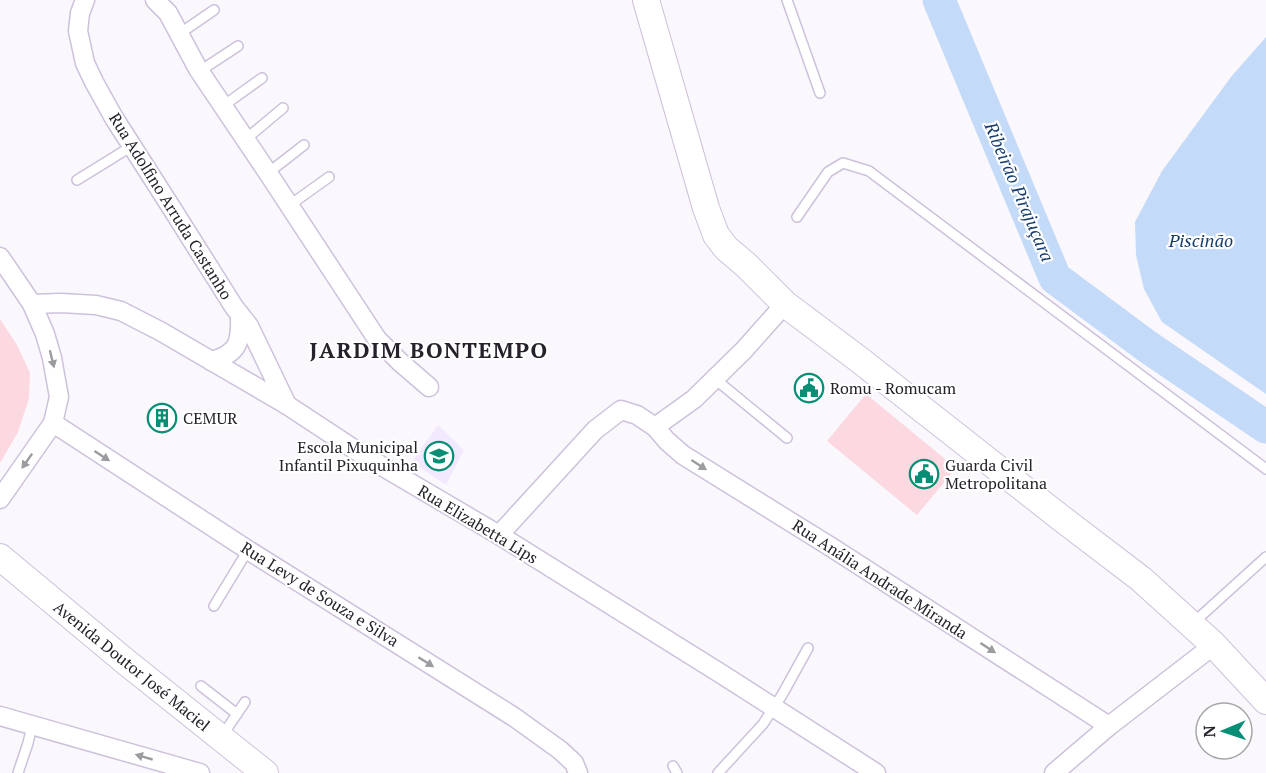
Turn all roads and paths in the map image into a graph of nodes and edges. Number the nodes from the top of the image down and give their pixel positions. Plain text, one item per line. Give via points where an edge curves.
1 (85, 0) edge
2 (155, 0) edge
3 (646, 0) edge
4 (788, 0) edge
5 (214, 10) dead end
6 (179, 34) junction
7 (238, 46) dead end
8 (200, 71) junction
9 (262, 78) dead end
10 (820, 93) dead end
11 (223, 106) junction
12 (283, 108) dead end
13 (246, 139) junction
14 (304, 145) dead end
15 (132, 146) junction
16 (268, 173) junction
17 (329, 177) dead end
18 (77, 180) dead end
19 (290, 205) junction
20 (797, 217) dead end
21 (0, 257) edge
22 (32, 304) junction
23 (785, 304) junction
24 (240, 315) junction
25 (212, 361) junction
26 (715, 379) junction
27 (429, 387) dead end
28 (287, 405) junction
29 (53, 423) junction
30 (655, 427) junction
31 (787, 438) dead end
32 (1266, 469) edge
33 (0, 499) edge
34 (499, 535) junction
35 (248, 550) junction
36 (0, 557) edge
37 (1266, 557) edge
38 (214, 606) dead end
39 (1192, 625) junction
40 (1214, 645) junction
41 (808, 648) dead end
42 (201, 686) dead end
43 (1266, 701) edge
44 (245, 702) dead end
45 (774, 708) junction
46 (237, 714) junction
47 (0, 716) edge
48 (32, 726) junction
49 (1109, 726) junction
50 (221, 738) junction
51 (18, 773) edge
52 (200, 773) edge
53 (265, 773) edge
54 (578, 773) edge
55 (718, 773) edge
56 (876, 773) edge
57 (1054, 773) edge

1 - 15 street, Rua Adolfino Arruda Castanho via 78,31 85,63
2 - 6 street
3 - 23 street via 716,235
4 - 10 lane
5 - 6 lane
6 - 8 street
7 - 8 lane
8 - 11 street
9 - 11 lane
11 - 13 street
12 - 13 lane
13 - 16 street
14 - 16 lane
15 - 18 lane
15 - 24 street, Rua Adolfino Arruda Castanho
16 - 19 street
17 - 19 lane
19 - 27 street via 377,339
20 - 32 lane via 828,172 843,163 869,171
21 - 22 street
22 - 25 street, Rua Elizabetta Lips via 96,305 121,311
22 -> 29 street via 56,379 59,397
23 - 26 street
23 - 39 street via 1141,579
24 - 25 street via 237,347 224,358
24 - 28 street, Rua Adolfino Arruda Castanho
25 - 28 street, Rua Elizabetta Lips
26 - 30 street
26 - 31 lane
28 - 34 street, Rua Elizabetta Lips
29 -> 33 street
29 -> 35 street, Rua Levy de Souza e Silva
30 - 34 street, Rua Anália Andrade Miranda via 621,410 595,430
30 -> 49 street, Rua Anália Andrade Miranda via 683,455
34 - 45 street, Rua Elizabetta Lips
35 - 38 lane
35 -> 54 street, Rua Levy de Souza e Silva via 514,717 560,750 574,763
36 - 50 street, Avenida Doutor José Maciel
37 - 39 lane
39 - 40 street
40 - 43 street
40 - 49 street
41 - 45 lane
42 - 46 lane
44 - 46 lane
45 - 55 lane
45 - 56 street, Rua Elizabetta Lips
46 - 50 lane
47 - 48 street
48 - 51 lane
52 -> 48 street
49 - 57 street
50 - 53 street, Avenida Doutor José Maciel

